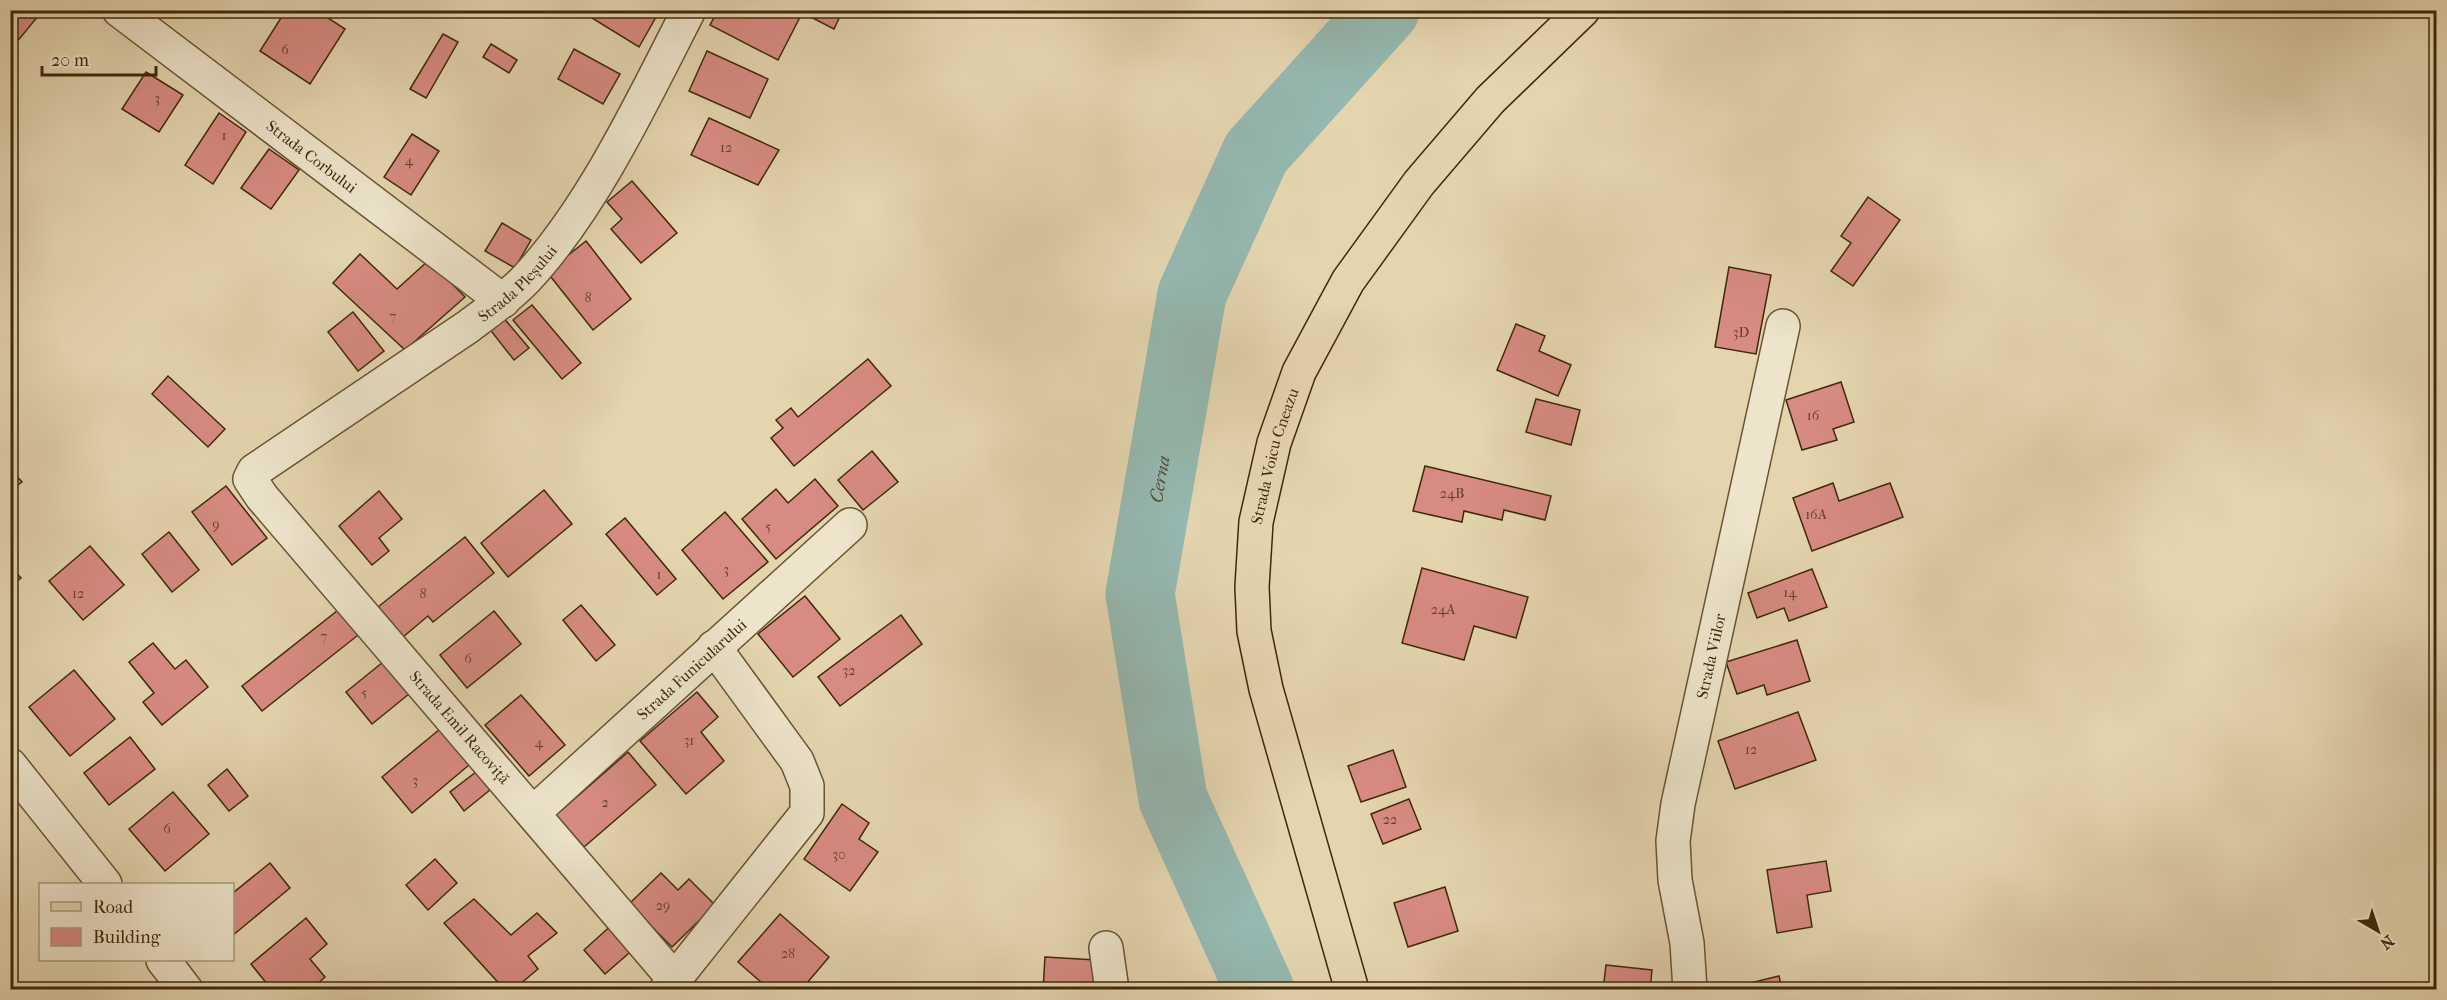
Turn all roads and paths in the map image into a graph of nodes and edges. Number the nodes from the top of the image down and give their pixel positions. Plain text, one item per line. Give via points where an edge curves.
1 (119, 10) edge
2 (689, 10) edge
3 (1583, 10) edge
4 (503, 301) junction
5 (1783, 326) dead end
6 (254, 471) joint
7 (850, 525) dead end
8 (714, 647) junction
9 (10, 765) edge
10 (533, 813) junction
11 (103, 883) edge
12 (1106, 948) dead end
13 (164, 961) edge
14 (670, 985) edge
15 (186, 990) edge
16 (1112, 990) edge
17 (1352, 990) edge
18 (1690, 990) edge

1 - 4 street, Strada Corbului
2 - 4 street, Strada Pleșului via 588,195 550,250
3 - 17 main road, Strada Voicu Cneazu via 1476,117 1419,183 1348,281 1299,372 1274,442 1256,522 1254,631 1266,689
4 - 6 street, Strada Pleșului
5 - 18 street, Strada Viilor via 1678,804 1673,841 1675,880 1687,943
6 - 10 street, Strada Emil Racoviță via 250,479 262,497
7 - 8 street, Strada Funicularului
8 - 10 street, Strada Funicularului
8 - 14 street via 797,761 807,786 807,813
9 - 11 street
10 - 14 street, Strada Emil Racoviță
12 - 16 street
13 - 15 street

